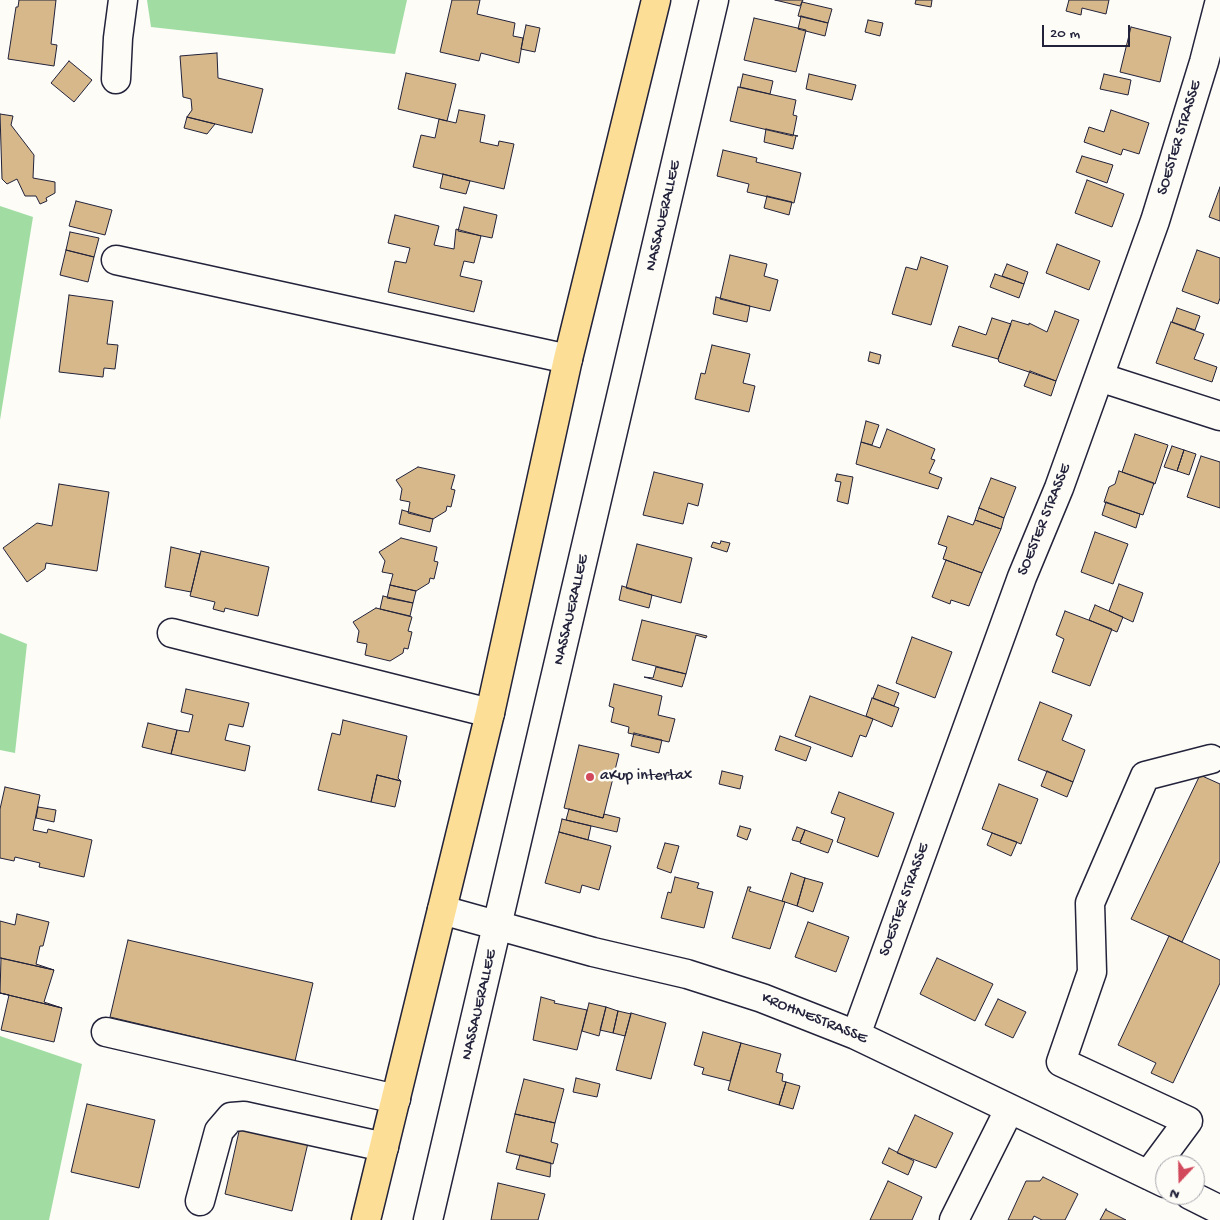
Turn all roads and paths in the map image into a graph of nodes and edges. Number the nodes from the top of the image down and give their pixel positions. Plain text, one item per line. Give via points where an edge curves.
1 (123, 0) edge
2 (656, 0) edge
3 (714, 0) edge
4 (1220, 0) edge
5 (116, 79) dead end
6 (116, 260) dead end
7 (568, 359) junction
8 (1099, 377) junction
9 (1220, 416) edge
10 (172, 633) dead end
11 (490, 713) junction
12 (1211, 759) dead end
13 (442, 910) junction
14 (498, 926) junction
15 (106, 1032) dead end
16 (856, 1035) junction
17 (396, 1099) junction
18 (1009, 1110) junction
19 (384, 1147) junction
20 (1170, 1155) edge
21 (1155, 1178) edge
22 (200, 1201) dead end
23 (1205, 1202) edge
24 (1220, 1210) edge
25 (366, 1220) edge
26 (428, 1220) edge
27 (954, 1220) edge

1 - 5 street
2 - 7 main road
3 - 14 street, NASSAUERALLEE
4 - 8 street, SOESTER STRASSE via 1154,221
6 - 7 street
7 - 11 main road
8 - 9 street
8 - 16 street, SOESTER STRASSE via 1059,488 1022,577
10 - 11 street
11 - 13 main road
12 - 20 street via 1145,776 1090,903 1092,972 1061,1062 1188,1121
13 - 14 street, KROHNESTRASSE
13 - 17 main road
14 - 16 street, KROHNESTRASSE via 687,974 762,998
14 - 26 street, NASSAUERALLEE
15 - 17 street
16 - 18 street, KROHNESTRASSE
17 - 19 main road
18 - 21 street, KROHNESTRASSE
18 - 27 street
19 - 22 street via 244,1116 231,1117 219,1131
19 - 25 main road
23 - 24 street

